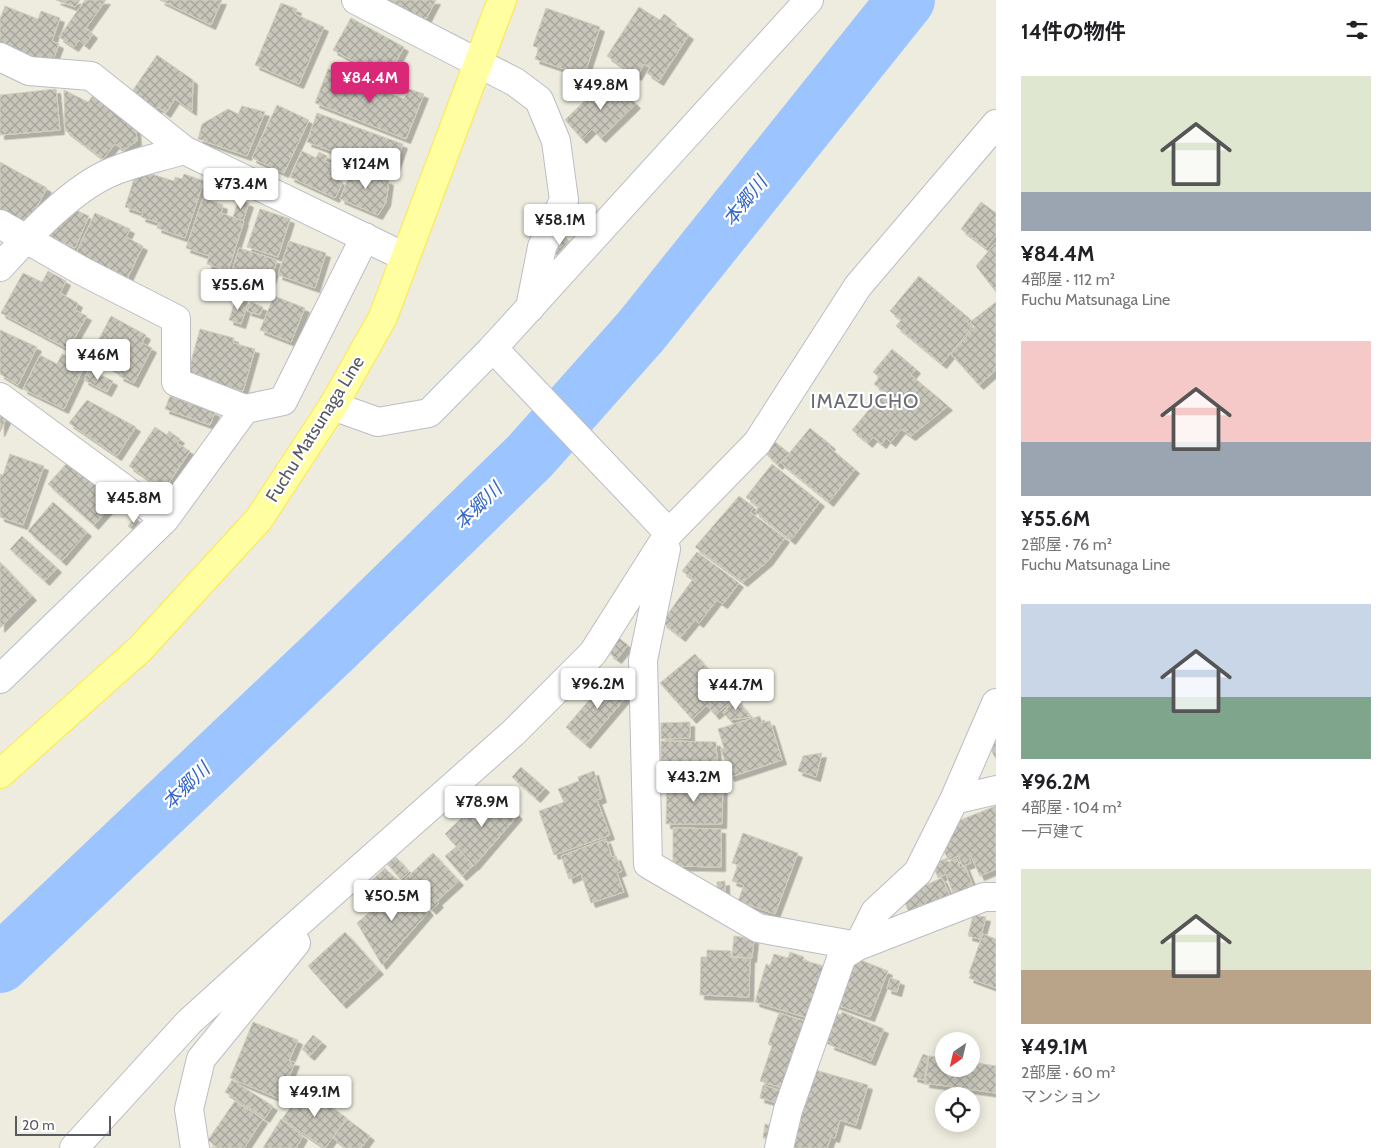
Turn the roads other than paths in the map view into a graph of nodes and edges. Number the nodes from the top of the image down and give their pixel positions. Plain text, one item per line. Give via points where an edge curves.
1 (356, 0) edge
2 (502, 0) edge
3 (809, 0) edge
4 (0, 57) edge
5 (479, 64) junction
6 (996, 124) edge
7 (184, 150) junction
8 (0, 224) edge
9 (365, 237) junction
10 (26, 238) junction
11 (405, 257) junction
12 (0, 267) edge
13 (530, 308) junction
14 (493, 348) junction
15 (0, 397) edge
16 (333, 406) junction
17 (244, 409) junction
18 (165, 519) junction
19 (669, 533) junction
20 (0, 679) edge
21 (996, 703) edge
22 (0, 774) edge
23 (996, 790) edge
24 (954, 800) junction
25 (996, 897) edge
26 (289, 941) junction
27 (858, 946) junction
28 (74, 1148) edge
29 (195, 1148) edge
30 (779, 1148) edge

1 - 5 street
2 - 5 main road, Fuchu Matsunaga Line
3 - 13 street
4 - 7 street via 28,71 91,76
5 - 11 main road, Fuchu Matsunaga Line
5 - 13 street via 516,82 539,100 556,141 564,200 542,247
6 - 19 street via 858,286 756,443
7 - 9 street
7 - 10 street via 114,171 83,188
8 - 10 street
9 - 11 street
9 - 17 street via 283,401
10 - 12 street
10 - 17 street via 176,319 176,382
11 - 16 main road, Fuchu Matsunaga Line via 383,317
13 - 14 street
14 - 16 street via 429,413 378,422
14 - 19 street
15 - 18 street
16 - 22 main road, Fuchu Matsunaga Line via 259,519 140,649
17 - 18 street
18 - 20 street
19 - 26 street via 593,653 513,733 322,902
19 - 27 street via 643,660 648,864 758,928
21 - 24 street
23 - 24 street
24 - 27 street via 918,872 876,912
25 - 27 street via 984,897
26 - 28 street via 189,1022
26 - 29 street via 201,1059 189,1109
27 - 30 street via 842,956 788,1110

